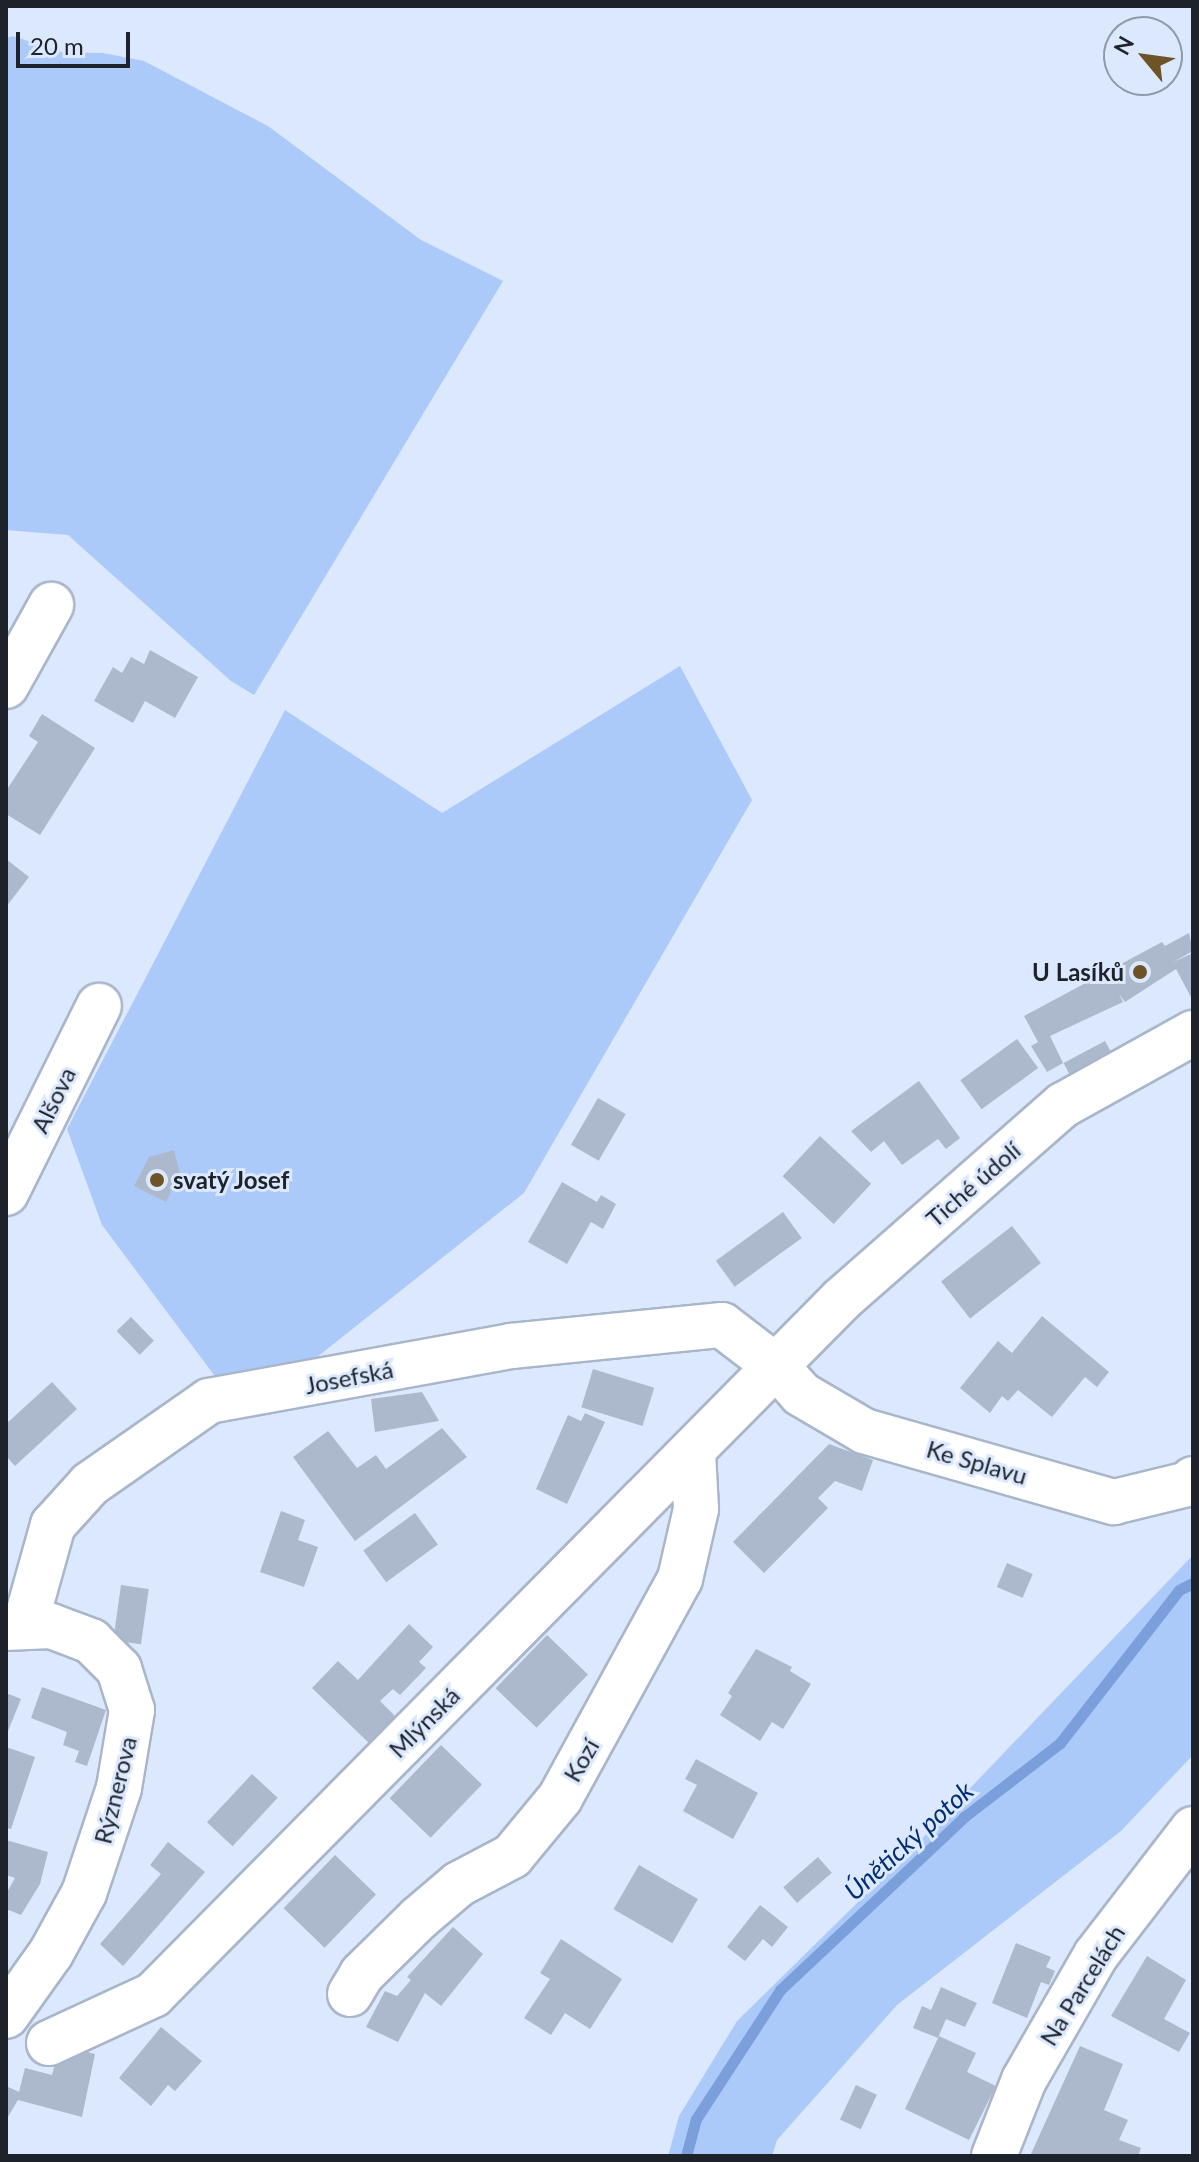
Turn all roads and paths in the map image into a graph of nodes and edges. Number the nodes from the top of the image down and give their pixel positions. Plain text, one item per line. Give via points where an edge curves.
1 (51, 605) dead end
2 (6, 686) edge
3 (99, 1006) dead end
4 (1193, 1033) edge
5 (6, 1193) edge
6 (777, 1367) junction
7 (693, 1452) junction
8 (1193, 1479) edge
9 (16, 1627) edge
10 (1193, 1829) edge
11 (350, 1994) dead end
12 (6, 2016) edge
13 (49, 2043) dead end
14 (994, 2156) edge

1 - 2 street
3 - 5 street, Alšova
4 - 6 street, Tiché údolí via 1063,1105 842,1299
6 - 7 street, Mlýnská
6 - 8 street, Ke Splavu via 801,1394 864,1431 1114,1502
6 - 9 street, Josefská via 722,1325 511,1346 209,1401 90,1484 53,1525
7 - 11 street, Kozí via 696,1509 680,1579 560,1798 512,1856 459,1884 419,1918 362,1974
7 - 13 street, Mlýnská via 153,1995
9 - 12 street, Rýznerova via 60,1629 98,1646 125,1681 131,1723 111,1817 84,1893 51,1953
10 - 14 street, Na Parcelách via 1096,1955 1024,2080

